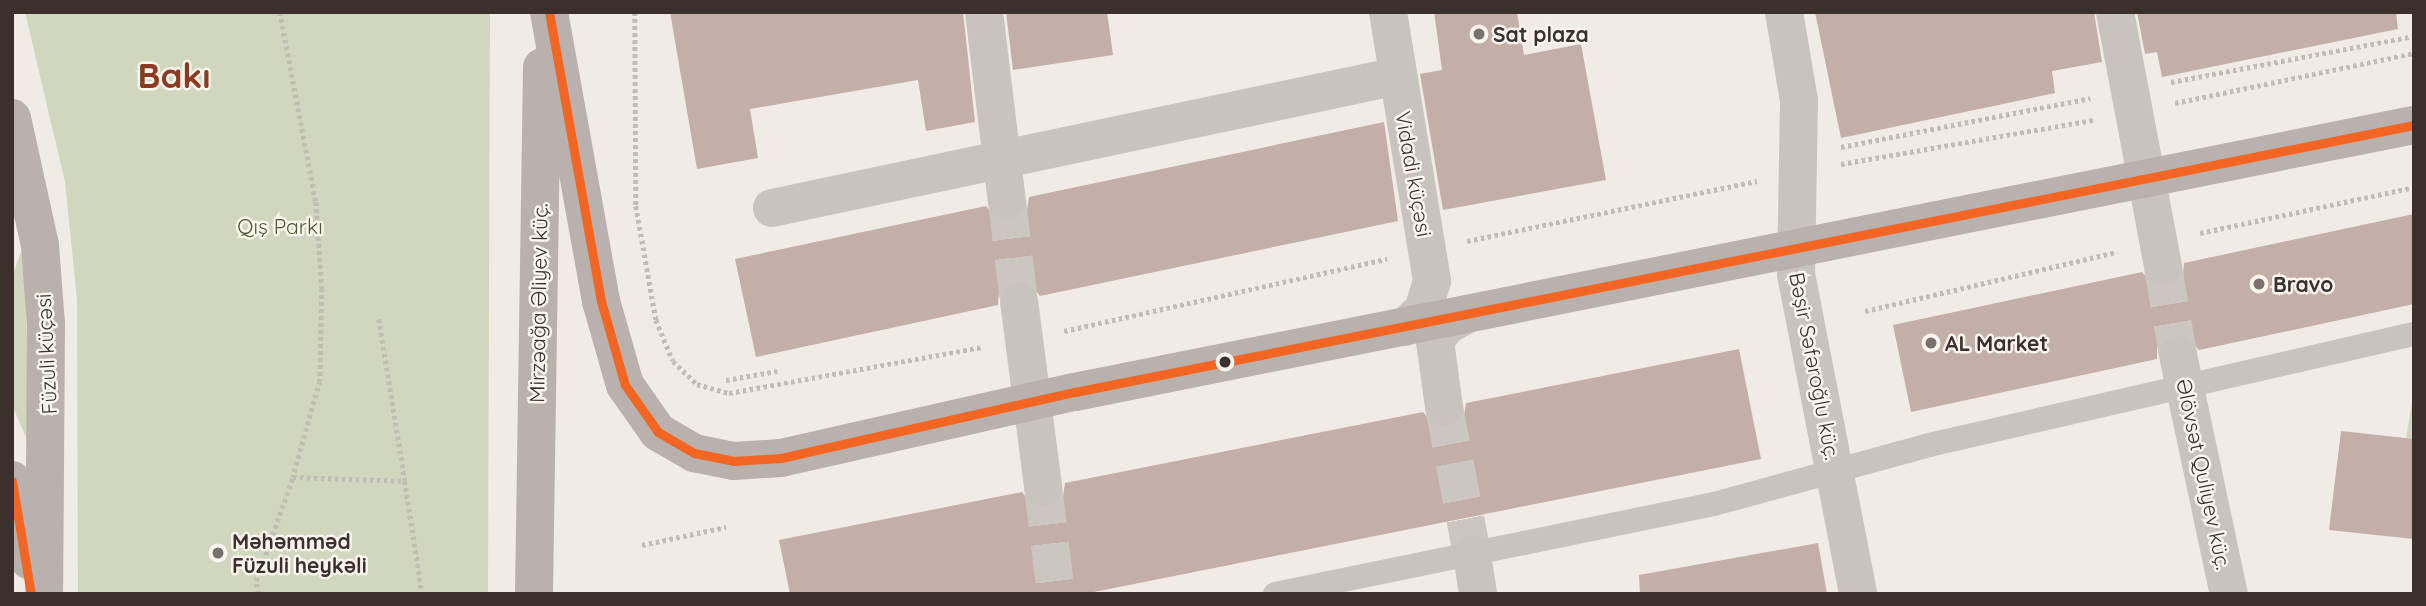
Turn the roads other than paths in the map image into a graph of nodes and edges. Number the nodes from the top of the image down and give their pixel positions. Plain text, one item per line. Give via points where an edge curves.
1 (543, 12) edge
2 (549, 12) edge
3 (984, 12) edge
4 (1388, 12) edge
5 (1784, 12) edge
6 (2115, 12) edge
7 (1398, 76) junction
8 (12, 118) edge
9 (2414, 125) edge
10 (1002, 161) junction
11 (2146, 179) junction
12 (1007, 201) tunnel mouth
13 (772, 208) dead end
14 (1794, 249) junction
15 (2163, 267) tunnel mouth
16 (1019, 301) tunnel mouth
17 (1468, 314) junction
18 (1405, 327) junction
19 (2414, 334) edge
20 (2182, 372) junction
21 (1032, 402) junction
22 (1444, 407) tunnel mouth
23 (1835, 471) junction
24 (12, 480) edge
25 (1043, 488) tunnel mouth
26 (1472, 555) junction
27 (31, 594) edge
28 (44, 594) edge
29 (534, 594) edge
30 (1275, 594) edge
31 (1478, 594) edge
32 (1858, 594) edge
33 (2229, 594) edge

1 - 29 main road, Mirzəağa Əliyev küç.
2 - 21 main road via 611,346 636,407 658,432 694,453 734,461 781,458
3 - 10 street
4 - 7 street, Vidadi küçəsi
5 - 14 street, Bəşir Səfəroğlu küç. via 1799,101
6 - 11 street
7 - 10 street
7 - 18 street, Vidadi küçəsi via 1427,250 1429,294
8 - 28 main road, Füzuli küçəsi via 40,244 46,324
9 - 11 main road
10 - 12 street
10 - 13 street
11 - 14 main road
11 - 15 street
14 - 17 main road
14 - 23 street, Bəşir Səfəroğlu küç.
16 - 21 street
17 - 18 main road
17 - 22 street via 1446,326 1435,341
18 - 21 main road
19 - 20 lane
20 - 23 lane
20 - 33 street, Əlövsət Quliyev küç.
21 - 25 street
23 - 26 lane via 1714,504
23 - 32 street, Bəşir Səfəroğlu küç.
24 - 27 main road
26 - 30 lane
26 - 31 street

